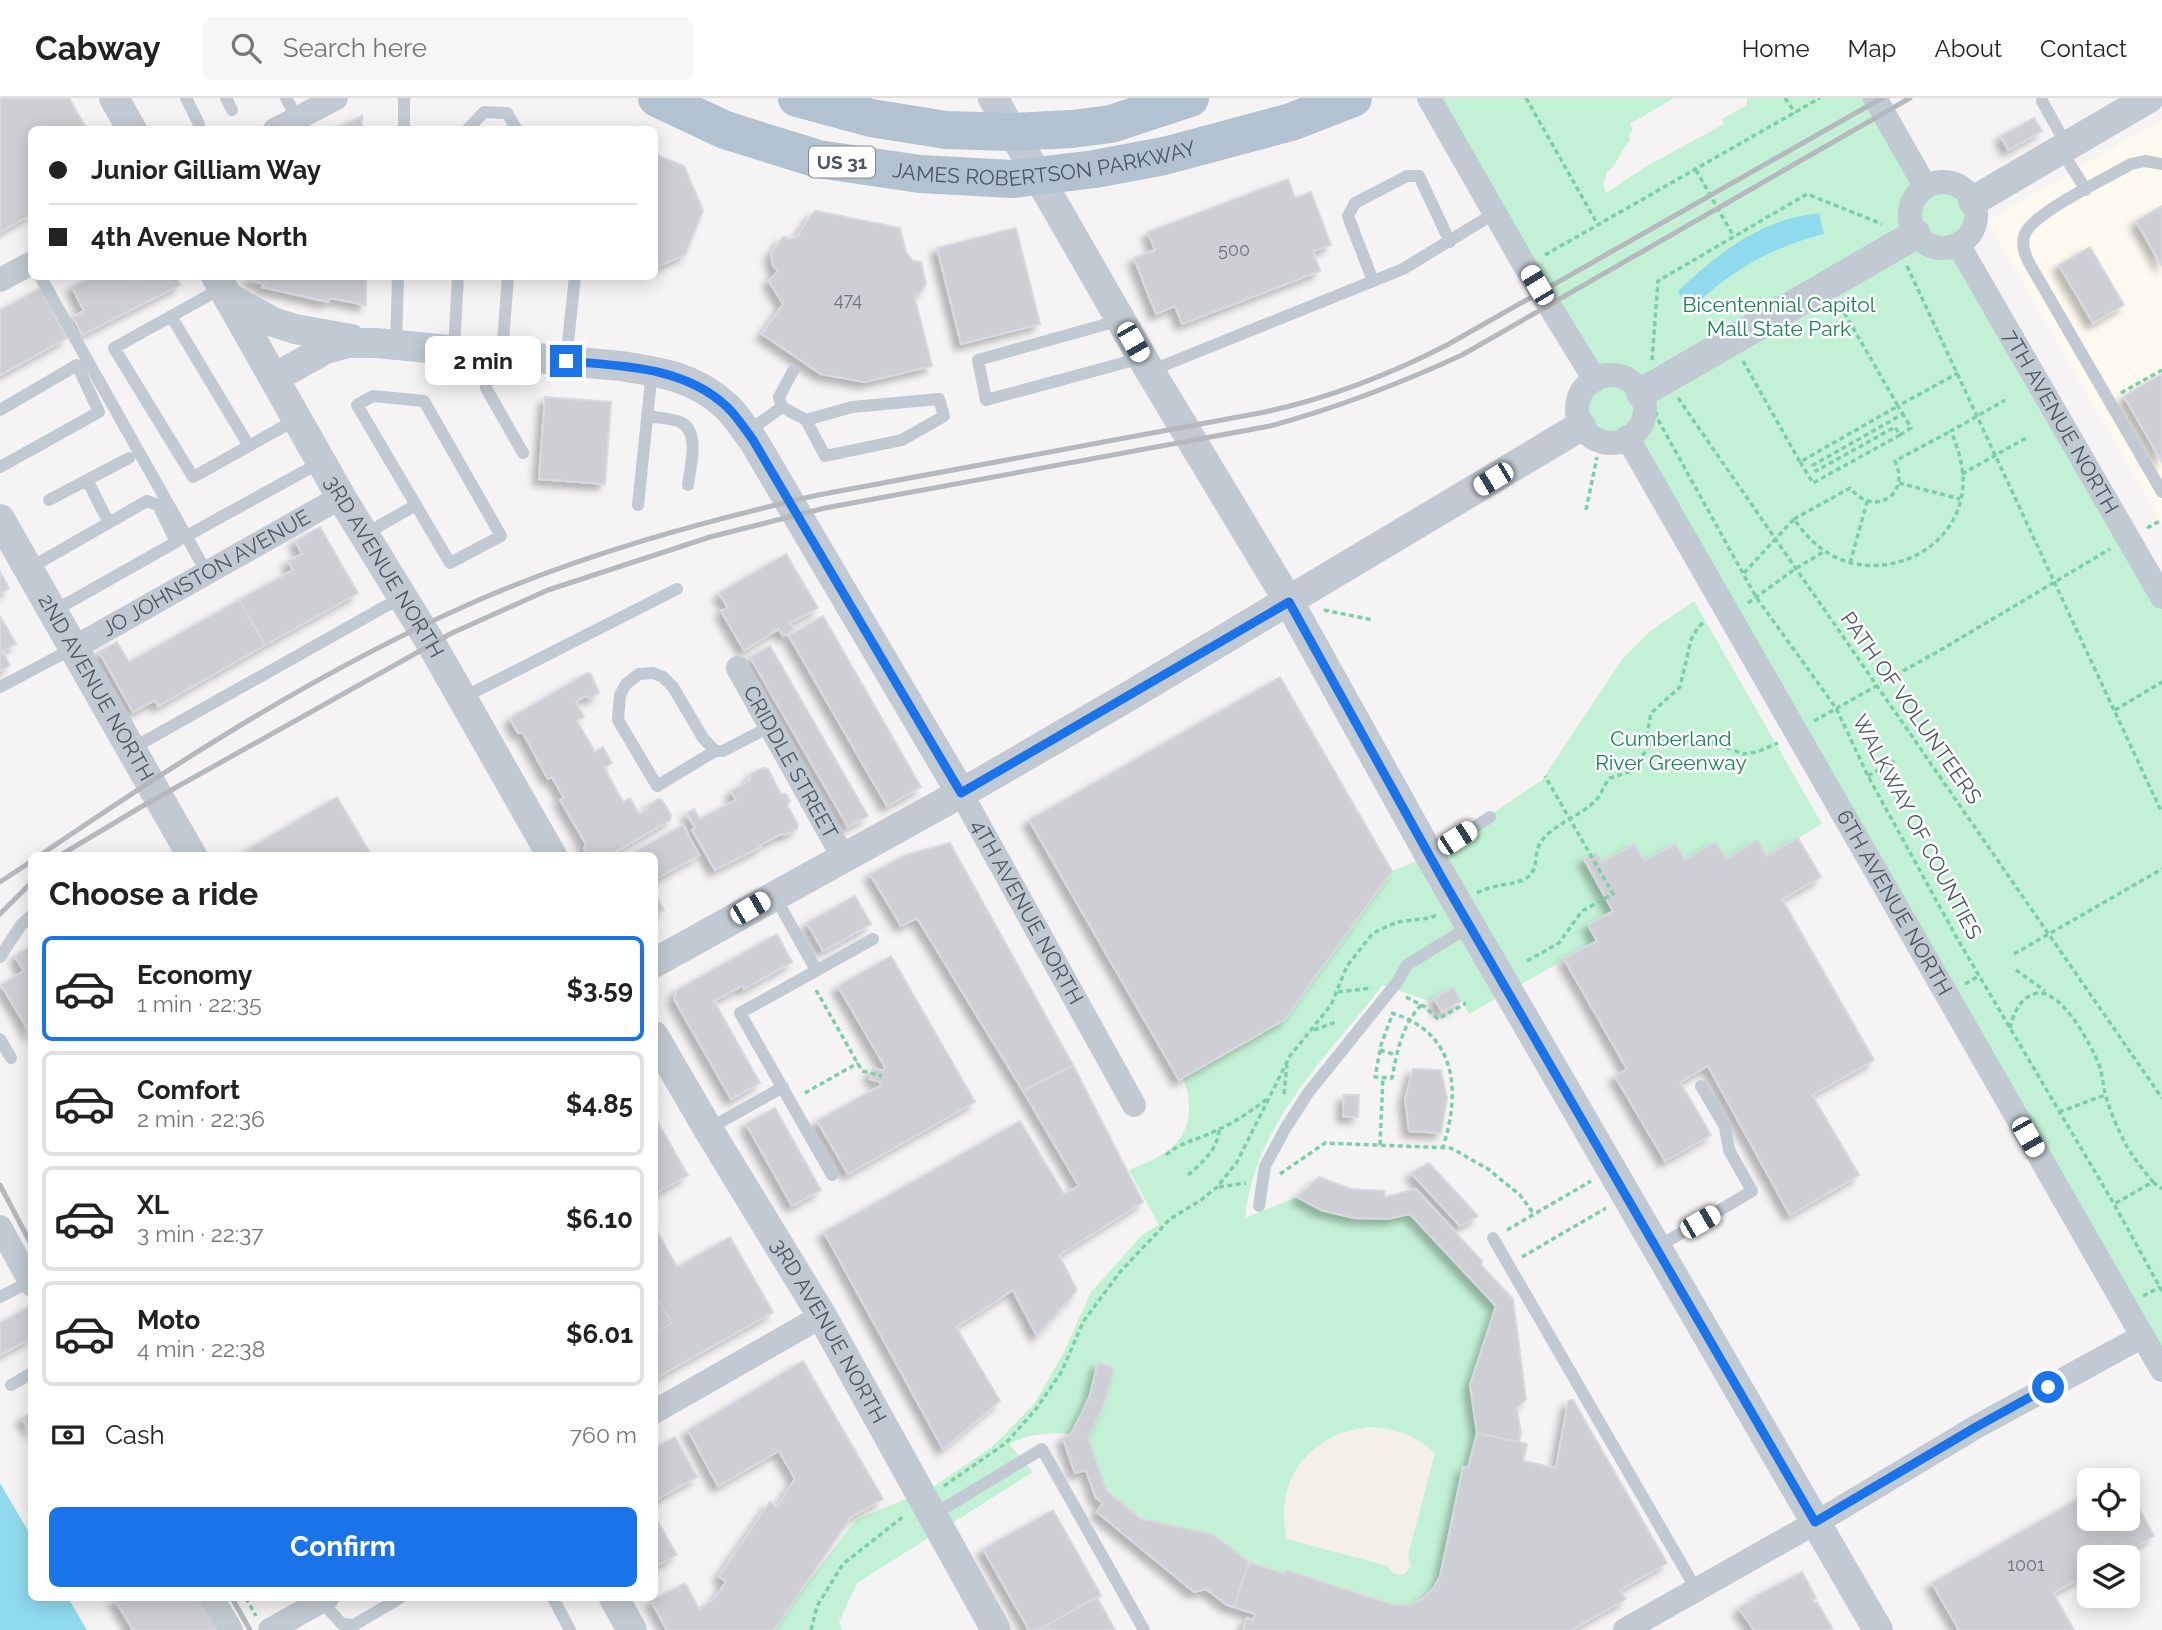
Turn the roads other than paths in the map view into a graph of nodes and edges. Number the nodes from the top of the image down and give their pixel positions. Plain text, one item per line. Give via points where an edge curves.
1 (114, 98) edge
2 (186, 98) edge
3 (336, 98) edge
4 (404, 98) edge
5 (657, 98) edge
6 (797, 98) edge
7 (993, 98) edge
8 (1190, 98) edge
9 (1353, 98) edge
10 (1429, 98) edge
11 (1875, 98) edge
12 (2149, 98) edge
13 (2042, 101) dead end
14 (286, 115) edge
15 (199, 124) dead end
16 (130, 126) edge
17 (404, 126) edge
18 (471, 126) edge
19 (515, 126) edge
20 (1012, 132) junction
21 (2064, 148) junction
22 (2162, 164) edge
23 (1039, 176) junction
24 (1925, 186) junction
25 (2086, 190) junction
26 (1973, 201) junction
27 (1495, 213) junction
28 (1916, 234) junction
29 (1450, 242) junction
30 (1959, 246) junction
31 (28, 265) edge
32 (0, 280) edge
33 (42, 280) edge
34 (397, 280) edge
35 (458, 280) edge
36 (507, 280) edge
37 (575, 280) edge
38 (1373, 281) junction
39 (222, 287) edge
40 (172, 316) junction
41 (1121, 320) junction
42 (386, 344) junction
43 (453, 351) junction
44 (496, 354) junction
45 (566, 361) junction
46 (1146, 364) junction
47 (652, 371) junction
48 (793, 371) dead end
49 (274, 378) junction
50 (1595, 380) junction
51 (1661, 381) junction
52 (782, 407) junction
53 (0, 410) edge
54 (647, 416) junction
55 (297, 419) junction
56 (806, 420) junction
57 (1581, 426) junction
58 (747, 432) junction
59 (1627, 437) junction
60 (249, 446) junction
61 (523, 453) dead end
62 (129, 458) dead end
63 (322, 462) junction
64 (1, 463) edge
65 (87, 480) junction
66 (688, 485) dead end
67 (2162, 492) edge
68 (341, 496) junction
69 (49, 500) dead end
70 (416, 505) junction
71 (638, 505) dead end
72 (0, 519) edge
73 (109, 523) junction
74 (364, 534) junction
75 (181, 539) junction
76 (27, 569) junction
77 (206, 573) junction
78 (677, 589) dead end
79 (403, 597) junction
80 (2162, 597) edge
81 (1289, 602) junction
82 (51, 612) junction
83 (72, 649) junction
84 (738, 668) dead end
85 (0, 687) edge
86 (462, 698) junction
87 (771, 726) junction
88 (131, 749) junction
89 (715, 751) junction
90 (961, 793) junction
91 (1490, 817) dead end
92 (190, 852) edge
93 (550, 852) edge
94 (1430, 856) junction
95 (844, 857) junction
96 (774, 895) junction
97 (28, 919) edge
98 (1470, 926) junction
99 (873, 939) dead end
100 (0, 957) edge
101 (658, 960) edge
102 (812, 973) junction
103 (0, 1039) edge
104 (658, 1050) edge
105 (11, 1058) dead end
106 (1701, 1086) dead end
107 (783, 1087) junction
108 (1134, 1105) dead end
109 (708, 1129) junction
110 (832, 1175) dead end
111 (1259, 1206) dead end
112 (0, 1227) edge
113 (1493, 1238) road end
114 (1657, 1248) junction
115 (28, 1278) edge
116 (28, 1284) edge
117 (0, 1297) edge
118 (822, 1316) junction
119 (2143, 1336) junction
120 (2162, 1370) edge
121 (28, 1375) edge
122 (11, 1385) dead end
123 (658, 1410) edge
124 (932, 1515) junction
125 (1815, 1522) junction
126 (1696, 1589) junction
127 (214, 1601) edge
128 (321, 1601) edge
129 (325, 1601) edge
130 (395, 1601) edge
131 (554, 1601) edge
132 (616, 1601) edge
133 (347, 1627) edge
134 (231, 1630) edge
135 (270, 1630) edge
136 (570, 1630) edge
137 (632, 1630) edge
138 (996, 1630) edge
139 (1144, 1630) edge
140 (1625, 1630) edge
141 (1878, 1630) edge

1 - 16 street
2 - 15 lane
3 - 14 street
4 - 17 lane
5 - 23 main road, JAMES ROBERTSON PARKWAY / US 31 via 725,130 818,159 920,174
6 - 20 main road, JAMES ROBERTSON PARKWAY / US 31 via 871,118 946,130
7 - 20 street
8 - 20 main road, JAMES ROBERTSON PARKWAY / US 31 via 1111,124
9 - 23 main road, JAMES ROBERTSON PARKWAY / US 31 via 1291,122 1164,156
10 - 27 street
11 - 24 street
12 - 21 street
13 - 21 lane
18 - 19 lane via 484,112 507,113
20 - 23 street
21 - 25 lane
21 - 26 street
22 - 25 lane via 2131,164
23 - 41 street
24 - 26 street via 1954,183
24 - 28 street via 1911,207
25 - 67 lane via 2036,218 2023,245
26 - 30 street via 1976,224
27 - 29 lane
27 - 50 street
28 - 30 street via 1931,246
28 - 51 street
29 - 38 lane
29 - 38 lane via 1419,176 1406,176 1355,203 1348,216
30 - 80 street, 7TH AVENUE NORTH
31 - 32 street
33 - 75 lane
34 - 42 lane
35 - 43 lane
36 - 44 lane
37 - 45 lane
38 - 46 lane
39 - 40 lane
39 - 42 street via 273,321 295,329
39 - 49 street, 3RD AVENUE NORTH
40 - 60 lane
40 - 60 lane via 114,348 192,477
41 - 46 street
41 - 46 lane via 978,360 986,400
42 - 43 street, 4TH AVENUE NORTH
42 - 49 street, 4TH AVENUE NORTH via 347,343 326,348
43 - 44 street, 4TH AVENUE NORTH
44 - 45 street, 4TH AVENUE NORTH
44 - 61 lane via 486,388
45 - 47 street, 4TH AVENUE NORTH
46 - 81 street
47 - 54 lane
47 - 58 street, 4TH AVENUE NORTH via 696,383 727,406
48 - 52 lane via 779,397
49 - 55 street, 3RD AVENUE NORTH
50 - 51 street via 1606,375 1635,384
50 - 57 street via 1578,401
51 - 59 street via 1644,402 1639,426
52 - 56 lane
52 - 58 lane
53 - 64 lane via 77,365 99,412
54 - 66 lane via 680,422 688,428 692,436
54 - 71 lane
55 - 60 lane
55 - 63 street, 3RD AVENUE NORTH
56 - 56 lane via 825,456 902,440 944,416 939,399 852,407
57 - 59 street via 1604,442
57 - 81 street
58 - 90 street, 4TH AVENUE NORTH
59 - 119 street, 6TH AVENUE NORTH via 1731,615 1787,737
62 - 65 lane
63 - 68 street, 3RD AVENUE NORTH
63 - 75 lane
65 - 69 lane
65 - 73 lane
68 - 74 street, 3RD AVENUE NORTH
68 - 77 street, JO JOHNSTON AVENUE
70 - 70 lane via 357,405 373,396 424,401 501,536 450,563
70 - 74 lane
72 - 76 street, 2ND AVENUE NORTH
73 - 75 lane via 147,501 158,505
73 - 76 lane
74 - 79 street, 3RD AVENUE NORTH
75 - 77 lane
75 - 82 lane
76 - 82 street, 2ND AVENUE NORTH
77 - 83 street, JO JOHNSTON AVENUE
78 - 86 lane
79 - 86 street, 3RD AVENUE NORTH
79 - 88 lane
81 - 90 street
81 - 94 street
82 - 83 street, 2ND AVENUE NORTH
83 - 85 lane
83 - 88 street, 2ND AVENUE NORTH
84 - 87 street, CRIDDLE STREET
86 - 93 street, 3RD AVENUE NORTH
87 - 89 lane
87 - 95 street, CRIDDLE STREET
88 - 92 street, 2ND AVENUE NORTH
89 - 89 lane via 663,677 639,674 626,684 618,720 657,786
90 - 95 street
90 - 108 street, 4TH AVENUE NORTH
91 - 94 lane
94 - 98 street
95 - 96 street
96 - 101 street
96 - 102 lane
97 - 100 lane
98 - 111 lane via 1407,965 1308,1093 1265,1166
98 - 114 street
99 - 102 lane
102 - 107 lane via 740,1013
103 - 105 lane
104 - 109 street, 3RD AVENUE NORTH
106 - 114 lane via 1725,1126 1729,1150 1752,1191
107 - 109 lane
107 - 110 lane
109 - 118 street, 3RD AVENUE NORTH
112 - 115 street
113 - 126 lane
114 - 125 street
116 - 117 lane
118 - 123 street
118 - 124 street, 3RD AVENUE NORTH
119 - 120 street, 6TH AVENUE NORTH
119 - 125 street
121 - 122 lane
124 - 138 street, 3RD AVENUE NORTH
124 - 139 lane via 1042,1449
125 - 126 street
125 - 141 street
126 - 140 street
127 - 134 street
128 - 135 street
129 - 133 lane
130 - 133 lane
131 - 136 lane
132 - 137 street

